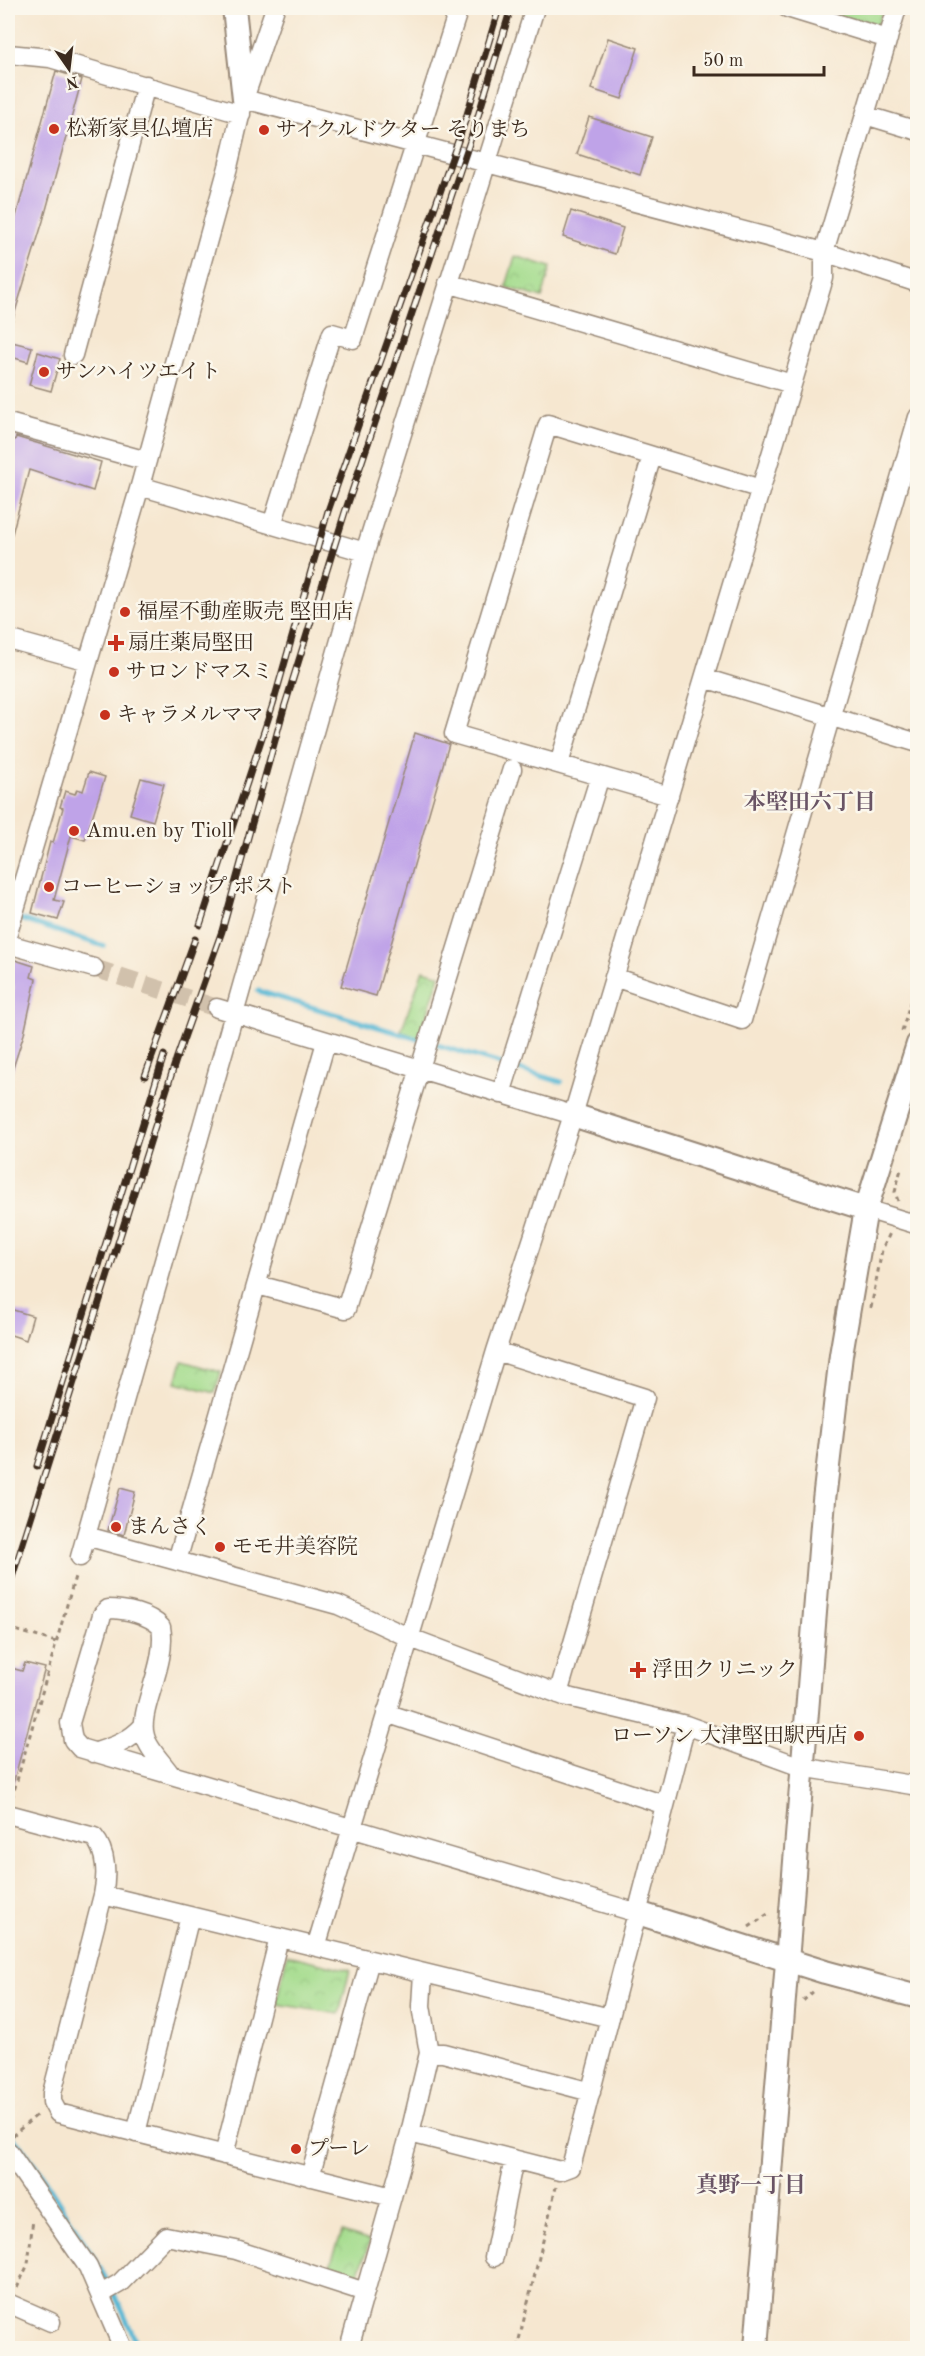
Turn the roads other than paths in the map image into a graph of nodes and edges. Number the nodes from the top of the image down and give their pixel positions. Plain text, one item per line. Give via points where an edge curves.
1 (234, 8) edge
2 (275, 8) edge
3 (459, 8) edge
4 (535, 8) edge
5 (787, 8) edge
6 (897, 8) edge
7 (888, 39) junction
8 (8, 54) edge
9 (146, 85) junction
10 (242, 106) junction
11 (865, 115) junction
12 (918, 131) edge
13 (415, 146) junction
14 (484, 164) junction
15 (824, 252) junction
16 (448, 283) junction
17 (918, 283) edge
18 (73, 355) dead end
19 (792, 384) junction
20 (918, 417) edge
21 (8, 423) edge
22 (652, 456) junction
23 (147, 461) junction
24 (140, 486) junction
25 (761, 489) junction
26 (272, 525) junction
27 (365, 552) junction
28 (8, 639) edge
29 (88, 661) junction
30 (704, 678) junction
31 (830, 718) junction
32 (918, 743) edge
33 (559, 764) junction
34 (512, 769) dead end
35 (600, 776) junction
36 (669, 796) junction
37 (11, 923) edge
38 (8, 944) edge
39 (94, 968) tunnel mouth
40 (614, 977) junction
41 (217, 1008) tunnel mouth
42 (235, 1014) junction
43 (326, 1042) junction
44 (918, 1044) edge
45 (422, 1070) junction
46 (501, 1094) junction
47 (573, 1114) junction
48 (866, 1209) junction
49 (918, 1225) edge
50 (258, 1285) junction
51 (496, 1351) junction
52 (86, 1536) junction
53 (80, 1557) road end
54 (177, 1561) junction
55 (408, 1637) junction
56 (558, 1694) junction
57 (386, 1713) junction
58 (686, 1725) junction
59 (143, 1726) junction
60 (93, 1752) junction
61 (801, 1767) junction
62 (171, 1775) junction
63 (918, 1786) edge
64 (665, 1805) junction
65 (9, 1810) edge
66 (351, 1828) junction
67 (103, 1895) junction
68 (638, 1913) junction
69 (190, 1916) junction
70 (279, 1938) junction
71 (316, 1947) junction
72 (786, 1959) junction
73 (370, 1960) junction
74 (423, 1973) junction
75 (918, 1997) edge
76 (610, 2018) junction
77 (429, 2053) junction
78 (591, 2092) junction
79 (136, 2133) junction
80 (410, 2133) junction
81 (8, 2154) edge
82 (224, 2155) junction
83 (514, 2159) junction
84 (310, 2176) junction
85 (392, 2197) junction
86 (494, 2257) dead end
87 (365, 2292) junction
88 (101, 2294) junction
89 (8, 2303) edge
90 (51, 2322) dead end
91 (123, 2349) edge
92 (349, 2349) edge
93 (756, 2349) edge

1 - 10 street
2 - 10 street
3 - 13 street
4 - 14 street
5 - 7 street
6 - 7 street
7 - 11 street
8 - 9 street via 50,58
9 - 10 street
9 - 18 street
10 - 13 street
10 - 23 street
11 - 12 street
11 - 15 street
13 - 14 street
13 - 26 street via 353,339 332,333
14 - 15 street
14 - 16 street
15 - 17 street
15 - 19 street via 824,278
16 - 19 street
16 - 27 street
19 - 25 street
20 - 31 street
21 - 23 street
22 - 25 street
22 - 33 street
22 - 33 street via 548,424 454,734
23 - 24 street
24 - 26 street
24 - 29 street
25 - 30 street
26 - 27 street
27 - 42 street
28 - 29 street
29 - 37 street
30 - 31 street
30 - 36 street
31 - 32 street
31 - 40 street via 742,1020
33 - 35 street
34 - 45 street
35 - 36 street
35 - 46 street
36 - 40 street
38 - 39 street
40 - 47 street
41 - 42 street
42 - 43 street
42 - 52 street
43 - 45 street
43 - 50 street
44 - 48 street
45 - 46 street
45 - 50 street via 346,1309
46 - 47 street
47 - 48 street
47 - 51 street
48 - 49 street
48 - 61 street via 841,1355 824,1500
50 - 54 street
51 - 55 street
51 - 56 street via 645,1398
52 - 53 street
52 - 54 street
54 - 55 street via 338,1605
55 - 56 street
55 - 57 street
56 - 58 street
57 - 64 street
57 - 66 street
58 - 61 street
58 - 64 street
59 - 60 street via 117,1745
59 - 60 street via 162,1657 161,1627 154,1620 108,1609 102,1615 70,1723 73,1740 80,1748
59 - 62 street via 145,1739
60 - 62 street
61 - 63 street
61 - 72 street
62 - 66 street
64 - 68 street
65 - 67 street via 94,1837 103,1846
66 - 68 street
66 - 71 street
67 - 69 street
67 - 79 street via 52,2102 58,2113
68 - 72 street
68 - 76 street
69 - 70 street
69 - 79 street
70 - 71 street
70 - 82 street
71 - 73 street
72 - 75 street
72 - 93 street
73 - 74 street
73 - 84 street
74 - 76 street
74 - 77 street via 421,2006
76 - 78 street
77 - 78 street via 443,2053
77 - 80 street
78 - 83 street via 572,2168 560,2170
79 - 82 street
80 - 83 street
80 - 85 street
81 - 88 street via 88,2267
82 - 84 street
83 - 86 street
84 - 85 street
85 - 87 street
87 - 88 street via 236,2250 166,2236 120,2283
87 - 92 street
88 - 91 street
89 - 90 street

